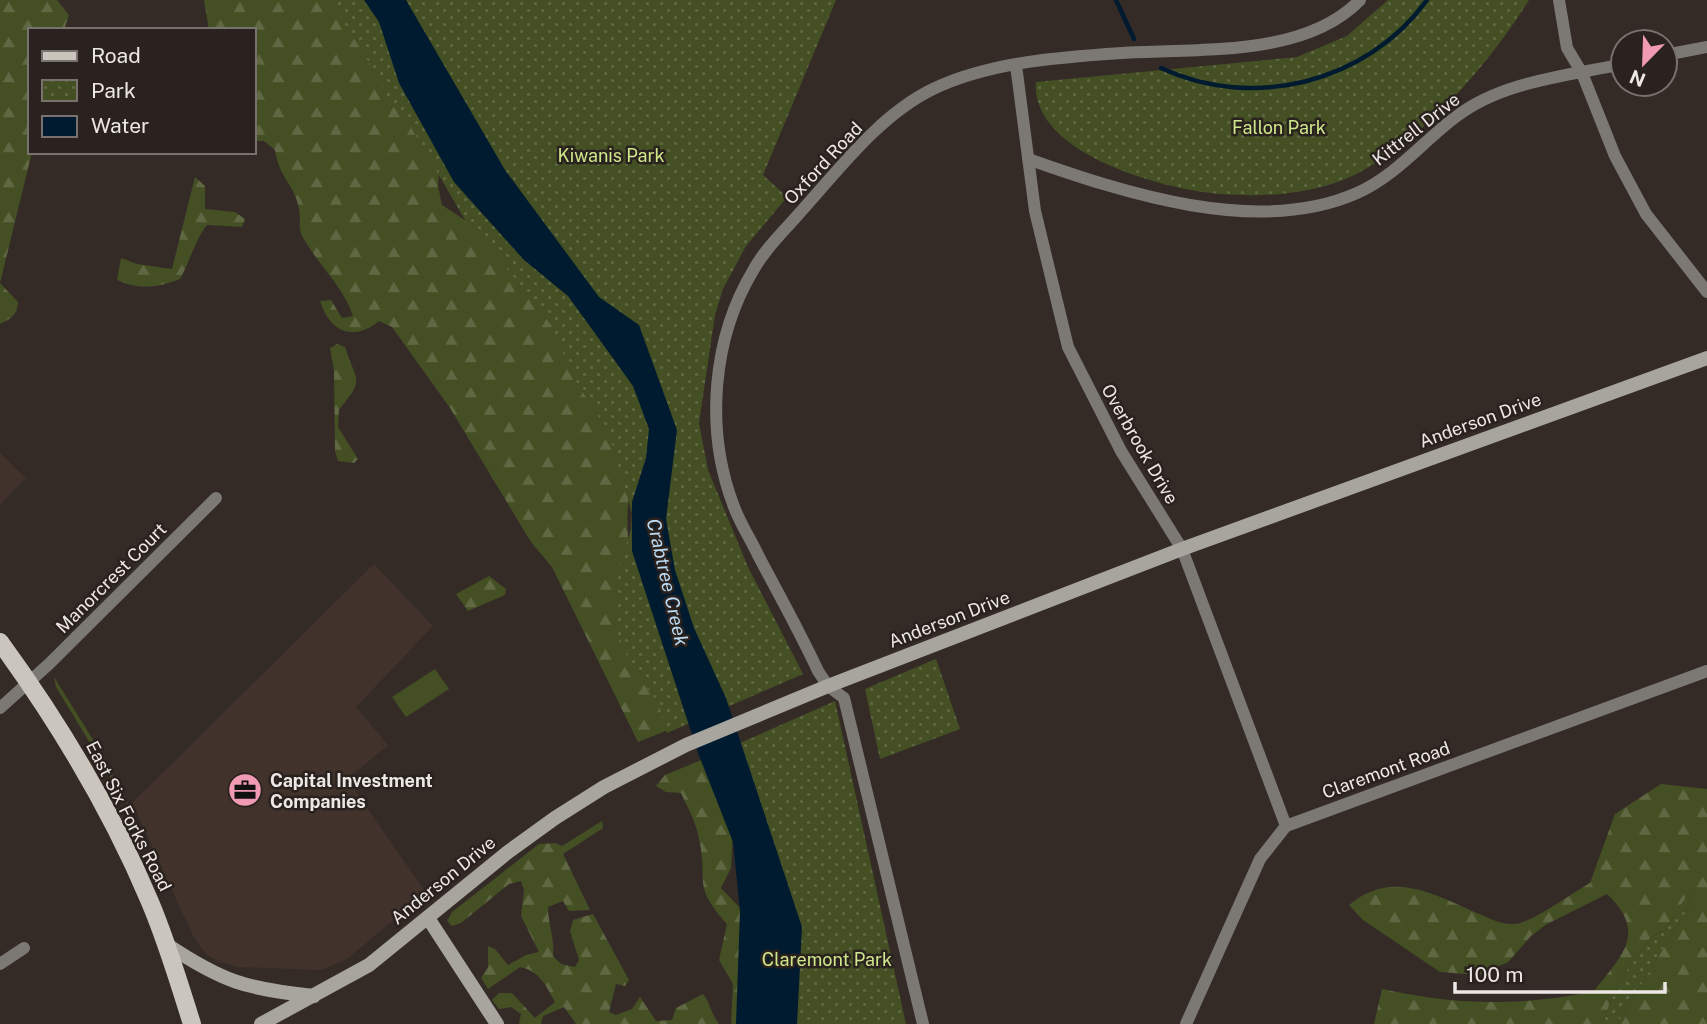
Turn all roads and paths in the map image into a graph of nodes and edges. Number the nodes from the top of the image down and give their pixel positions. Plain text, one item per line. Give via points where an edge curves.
1 (1360, 0) edge
2 (1559, 0) edge
3 (1707, 47) edge
4 (1679, 52) edge
5 (1016, 65) junction
6 (1609, 67) edge
7 (1582, 73) junction
8 (1028, 159) junction
9 (1707, 292) edge
10 (1707, 358) edge
11 (216, 498) dead end
12 (1182, 549) junction
13 (0, 642) edge
14 (1707, 671) edge
15 (30, 683) junction
16 (828, 686) junction
17 (0, 708) edge
18 (1286, 826) junction
19 (428, 918) junction
20 (166, 944) junction
21 (24, 948) dead end
22 (0, 964) edge
23 (314, 996) junction
24 (192, 1024) edge
25 (261, 1024) edge
26 (496, 1024) edge
27 (923, 1024) edge
28 (1186, 1024) edge

1 - 5 street, Oxford Road via 1324,28 1293,38 1237,47 1119,53
2 - 7 street via 1567,48
3 - 4 street
5 - 8 street, Overbrook Drive
5 - 16 street, Oxford Road via 932,89 887,121 765,251 738,301 726,339 716,409 719,461 734,507
6 - 7 street, Kittrell Drive
7 - 8 street, Kittrell Drive via 1496,93 1457,116 1402,165 1358,193 1305,210 1225,210 1157,199
7 - 9 street via 1615,156 1646,214
8 - 12 street, Overbrook Drive via 1051,287 1068,347 1121,451
10 - 12 street, Anderson Drive
11 - 15 street, Manorcrest Court
12 - 16 street, Anderson Drive
12 - 18 street, Overbrook Drive
13 - 15 main road, East Six Forks Road
14 - 18 street, Claremont Road
15 - 17 street
15 - 20 main road, East Six Forks Road via 119,834
16 - 19 street, Anderson Drive via 668,754 604,787 508,852
16 - 27 street via 845,698
18 - 28 street via 1260,859
19 - 23 street, Anderson Drive via 369,965
19 - 26 street
20 - 23 street via 226,980
20 - 24 main road, East Six Forks Road
21 - 22 street
23 - 25 street, Anderson Drive

